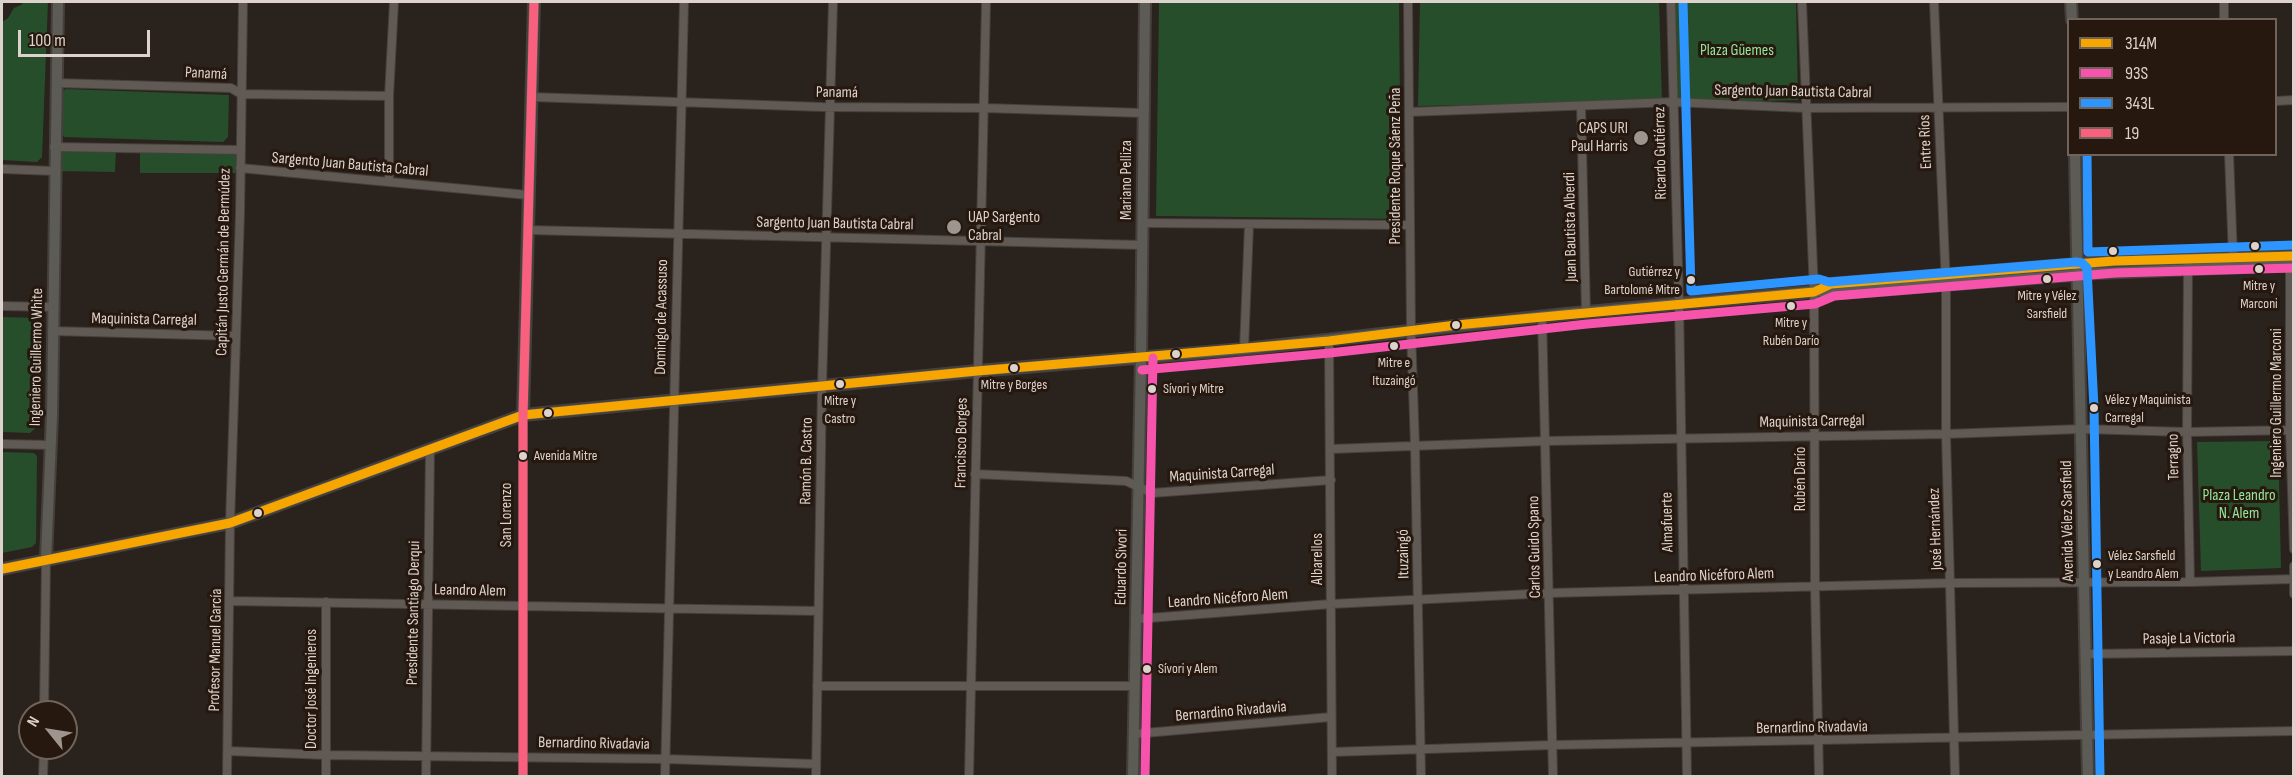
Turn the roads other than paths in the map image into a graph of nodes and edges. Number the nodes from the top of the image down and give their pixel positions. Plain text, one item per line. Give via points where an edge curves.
1 (58, 2) edge
2 (243, 2) edge
3 (394, 2) edge
4 (534, 2) edge
5 (684, 2) edge
6 (834, 2) edge
7 (986, 2) edge
8 (1145, 2) edge
9 (1408, 2) edge
10 (1671, 2) edge
11 (1802, 2) edge
12 (1934, 2) edge
13 (2071, 2) edge
14 (2224, 2) edge
15 (2072, 18) edge
16 (2224, 18) edge
17 (56, 83) junction
18 (241, 94) junction
19 (389, 96) junction
20 (532, 97) junction
21 (2294, 100) edge
22 (2277, 101) edge
23 (681, 102) junction
24 (1674, 102) junction
25 (831, 106) junction
26 (1581, 106) junction
27 (1938, 107) junction
28 (2067, 107) edge
29 (984, 108) junction
30 (1805, 108) junction
31 (1409, 112) junction
32 (1143, 113) junction
33 (54, 147) junction
34 (240, 150) junction
35 (2075, 156) edge
36 (2229, 156) edge
37 (240, 168) junction
38 (2, 169) edge
39 (54, 171) junction
40 (389, 182) junction
41 (528, 195) junction
42 (1142, 223) junction
43 (1250, 225) junction
44 (1410, 225) junction
45 (528, 230) junction
46 (678, 235) junction
47 (826, 237) junction
48 (981, 242) junction
49 (1142, 246) junction
50 (2233, 257) junction
51 (2292, 261) edge
52 (2188, 264) junction
53 (2076, 270) junction
54 (1946, 281) junction
55 (1817, 291) junction
56 (1679, 304) junction
57 (2, 306) edge
58 (53, 307) junction
59 (1586, 312) junction
60 (1542, 316) junction
61 (52, 331) junction
62 (1411, 331) junction
63 (236, 336) junction
64 (1329, 341) junction
65 (1244, 349) junction
66 (1141, 358) junction
67 (977, 371) junction
68 (822, 386) junction
69 (674, 401) junction
70 (523, 415) junction
71 (2081, 429) junction
72 (2292, 430) edge
73 (2187, 432) junction
74 (1946, 434) junction
75 (1815, 435) junction
76 (1680, 440) junction
77 (1546, 441) junction
78 (2, 444) edge
79 (50, 445) junction
80 (1415, 446) junction
81 (1331, 449) junction
82 (430, 450) junction
83 (975, 474) junction
84 (1331, 480) junction
85 (1138, 487) junction
86 (231, 523) junction
87 (2294, 549) edge
88 (46, 559) junction
89 (2294, 566) edge
90 (2, 568) edge
91 (2293, 579) edge
92 (2190, 582) junction
93 (2084, 583) junction
94 (1951, 584) junction
95 (1815, 587) junction
96 (1683, 591) junction
97 (1550, 594) junction
98 (2294, 594) edge
99 (1418, 599) junction
100 (230, 601) junction
101 (326, 602) junction
102 (427, 604) junction
103 (1331, 604) junction
104 (522, 606) junction
105 (669, 608) junction
106 (818, 611) junction
107 (1136, 619) junction
108 (2294, 651) edge
109 (2085, 654) junction
110 (817, 686) junction
111 (970, 686) junction
112 (1135, 686) junction
113 (44, 700) edge
114 (1331, 717) junction
115 (2294, 731) edge
116 (1133, 734) junction
117 (2087, 734) junction
118 (1954, 737) junction
119 (1818, 742) junction
120 (1686, 744) junction
121 (1553, 745) junction
122 (228, 751) junction
123 (1420, 751) junction
124 (1332, 752) junction
125 (326, 755) junction
126 (427, 755) junction
127 (524, 756) junction
128 (665, 759) junction
129 (44, 760) edge
130 (816, 764) junction
131 (43, 777) edge
132 (227, 777) edge
133 (326, 777) edge
134 (426, 777) edge
135 (523, 777) edge
136 (665, 777) edge
137 (816, 777) edge
138 (969, 777) edge
139 (1133, 777) edge
140 (1332, 777) edge
141 (1421, 777) edge
142 (1553, 777) edge
143 (1687, 777) edge
144 (1819, 777) edge
145 (1955, 777) edge
146 (2088, 777) edge

1 - 17 main road, Ingeniero Guillermo White
2 - 18 street, Capitán Justo Germán de Bermúdez
3 - 19 street
4 - 20 main road, San Lorenzo
5 - 23 street, Domingo de Acassuso
6 - 25 street, Ramón B. Castro
7 - 29 street, Francisco Borges
8 - 32 main road, Mariano Pelliza
9 - 31 street, Presidente Roque Sáenz Peña
10 - 24 street, Ricardo Gutiérrez
11 - 30 street, Rubén Darío
12 - 27 street, Entre Ríos
13 - 15 main road
14 - 16 street
17 - 18 street, Panamá via 231,88
17 - 33 main road, Ingeniero Guillermo White
18 - 19 street, Panamá
18 - 34 street, Capitán Justo Germán de Bermúdez
19 - 40 street
20 - 23 street, Panamá
20 - 41 main road, San Lorenzo
21 - 22 street
23 - 25 street, Panamá
23 - 46 street, Domingo de Acassuso
24 - 26 street, Sargento Juan Bautista Cabral
24 - 30 street, Sargento Juan Bautista Cabral
24 - 56 street, Ricardo Gutiérrez
25 - 29 street, Panamá
25 - 47 street, Ramón B. Castro
26 - 31 street, Sargento Juan Bautista Cabral
26 - 59 street, Juan Bautista Alberdi
27 - 28 street, Sargento Juan Bautista Cabral
27 - 30 street, Sargento Juan Bautista Cabral
27 - 54 street, Entre Ríos
29 - 32 street, Panamá
29 - 48 street, Francisco Borges
30 - 55 street, Rubén Darío
31 - 44 street, Presidente Roque Sáenz Peña
32 - 42 main road, Mariano Pelliza
33 - 34 street
33 - 39 main road, Ingeniero Guillermo White
34 - 37 street, Capitán Justo Germán de Bermúdez
35 - 53 main road, Avenida Vélez Sarsfield
36 - 50 street
37 - 40 street, Sargento Juan Bautista Cabral
37 - 63 street, Capitán Justo Germán de Bermúdez
38 - 39 street
39 - 58 main road, Ingeniero Guillermo White
40 - 41 street, Sargento Juan Bautista Cabral
41 - 45 main road, San Lorenzo
42 - 43 street
42 - 49 main road, Mariano Pelliza
43 - 44 street
43 - 65 street
44 - 62 street, Presidente Roque Sáenz Peña
45 - 46 street, Sargento Juan Bautista Cabral
45 - 70 main road, San Lorenzo
46 - 47 street, Sargento Juan Bautista Cabral
46 - 69 street, Domingo de Acassuso
47 - 48 street, Sargento Juan Bautista Cabral
47 - 68 street, Ramón B. Castro
48 - 49 street, Sargento Juan Bautista Cabral
48 - 67 street, Francisco Borges
49 - 66 main road, Mariano Pelliza
50 - 51 main road
50 - 52 main road
51 - 52 main road
51 - 72 street, Ingeniero Guillermo Marconi
52 - 53 main road
52 - 73 street, Terragno
53 - 54 main road
53 - 71 main road, Avenida Vélez Sarsfield
54 - 55 main road via 1831,284
54 - 74 street, José Hernández
55 - 56 main road
55 - 75 street, Rubén Darío
56 - 59 main road
56 - 76 street, Almafuerte
57 - 58 street
58 - 61 main road, Ingeniero Guillermo White
59 - 60 main road
60 - 62 main road
60 - 77 street, Carlos Guido Spano
61 - 63 street, Maquinista Carregal
61 - 79 main road, Ingeniero Guillermo White
62 - 64 main road
62 - 80 street, Ituzaingó
63 - 86 street, Capitán Justo Germán de Bermúdez
64 - 65 main road
64 - 81 street, Albarellos
65 - 66 main road
66 - 67 main road
66 - 85 main road, Eduardo Sívori
67 - 68 main road
67 - 83 street, Francisco Borges
68 - 69 main road
68 - 106 street, Ramón B. Castro
69 - 70 main road
69 - 105 street, Domingo de Acassuso
70 - 82 main road
70 - 104 street, San Lorenzo
71 - 73 street, Maquinista Carregal
71 - 74 street, Maquinista Carregal
71 - 93 main road, Avenida Vélez Sarsfield
72 - 73 street, Maquinista Carregal
72 - 87 street, Ingeniero Guillermo Marconi
73 - 92 street, Terragno
74 - 75 street, Maquinista Carregal
74 - 94 street, José Hernández
75 - 76 street, Maquinista Carregal
75 - 95 street, Rubén Darío
76 - 77 street, Maquinista Carregal
76 - 96 street, Almafuerte
77 - 80 street, Maquinista Carregal
77 - 97 street, Carlos Guido Spano
78 - 79 street
79 - 88 main road, Ingeniero Guillermo White
80 - 81 street, Maquinista Carregal
80 - 99 street, Ituzaingó
81 - 84 street, Albarellos
82 - 86 main road
82 - 102 street, Presidente Santiago Derqui
83 - 85 street, Maquinista Carregal via 1126,481
83 - 111 street, Francisco Borges
84 - 85 street, Maquinista Carregal via 1152,493
84 - 103 street, Albarellos
85 - 107 main road, Eduardo Sívori
86 - 88 main road
86 - 100 street, Profesor Manuel García
88 - 90 main road
88 - 113 street, Ingeniero Guillermo White
89 - 91 street
91 - 92 street, Leandro Nicéforo Alem
91 - 98 street
92 - 93 street, Leandro Nicéforo Alem
93 - 94 street, Leandro Nicéforo Alem
93 - 109 main road, Avenida Vélez Sarsfield
94 - 95 street, Leandro Nicéforo Alem
94 - 118 street, José Hernández
95 - 96 street, Leandro Nicéforo Alem
95 - 119 street, Rubén Darío
96 - 97 street, Leandro Nicéforo Alem
96 - 120 street, Almafuerte
97 - 99 street, Leandro Nicéforo Alem
97 - 121 street, Carlos Guido Spano
99 - 103 street, Leandro Nicéforo Alem
99 - 123 street, Ituzaingó
100 - 101 street, Leandro Alem
100 - 122 street, Profesor Manuel García
101 - 102 street, Leandro Alem
101 - 125 street, Doctor José Ingenieros
102 - 104 street, Leandro Alem
102 - 126 street, Presidente Santiago Derqui
103 - 107 street, Leandro Nicéforo Alem
103 - 114 street, Albarellos
104 - 105 street, Leandro Alem
104 - 127 street, San Lorenzo
105 - 106 street, Leandro Alem
105 - 128 street, Domingo de Acassuso
106 - 110 street, Ramón B. Castro
107 - 112 main road, Eduardo Sívori
108 - 109 street, Pasaje La Victoria
109 - 117 main road, Avenida Vélez Sarsfield
110 - 111 street
110 - 130 street, Ramón B. Castro
111 - 112 street
111 - 138 street, Francisco Borges
112 - 116 main road, Eduardo Sívori
114 - 116 street, Bernardino Rivadavia
114 - 124 street, Albarellos
115 - 117 street, Bernardino Rivadavia
116 - 139 main road, Eduardo Sívori
117 - 118 street, Bernardino Rivadavia
117 - 146 main road, Avenida Vélez Sarsfield
118 - 119 street, Bernardino Rivadavia
118 - 145 street, José Hernández
119 - 120 street, Bernardino Rivadavia
119 - 144 street, Rubén Darío
120 - 121 street, Bernardino Rivadavia
120 - 143 street, Almafuerte
121 - 123 street, Bernardino Rivadavia
121 - 142 street, Carlos Guido Spano
122 - 125 street, Bernardino Rivadavia
122 - 132 street, Profesor Manuel García
123 - 124 street, Bernardino Rivadavia
123 - 141 street, Ituzaingó
124 - 140 street, Albarellos
125 - 126 street, Bernardino Rivadavia
125 - 133 street, Doctor José Ingenieros
126 - 127 street, Bernardino Rivadavia
126 - 134 street, Presidente Santiago Derqui
127 - 128 street, Bernardino Rivadavia
127 - 135 street, San Lorenzo
128 - 130 street, Bernardino Rivadavia
128 - 136 street, Domingo de Acassuso
129 - 131 street
130 - 137 street, Ramón B. Castro

